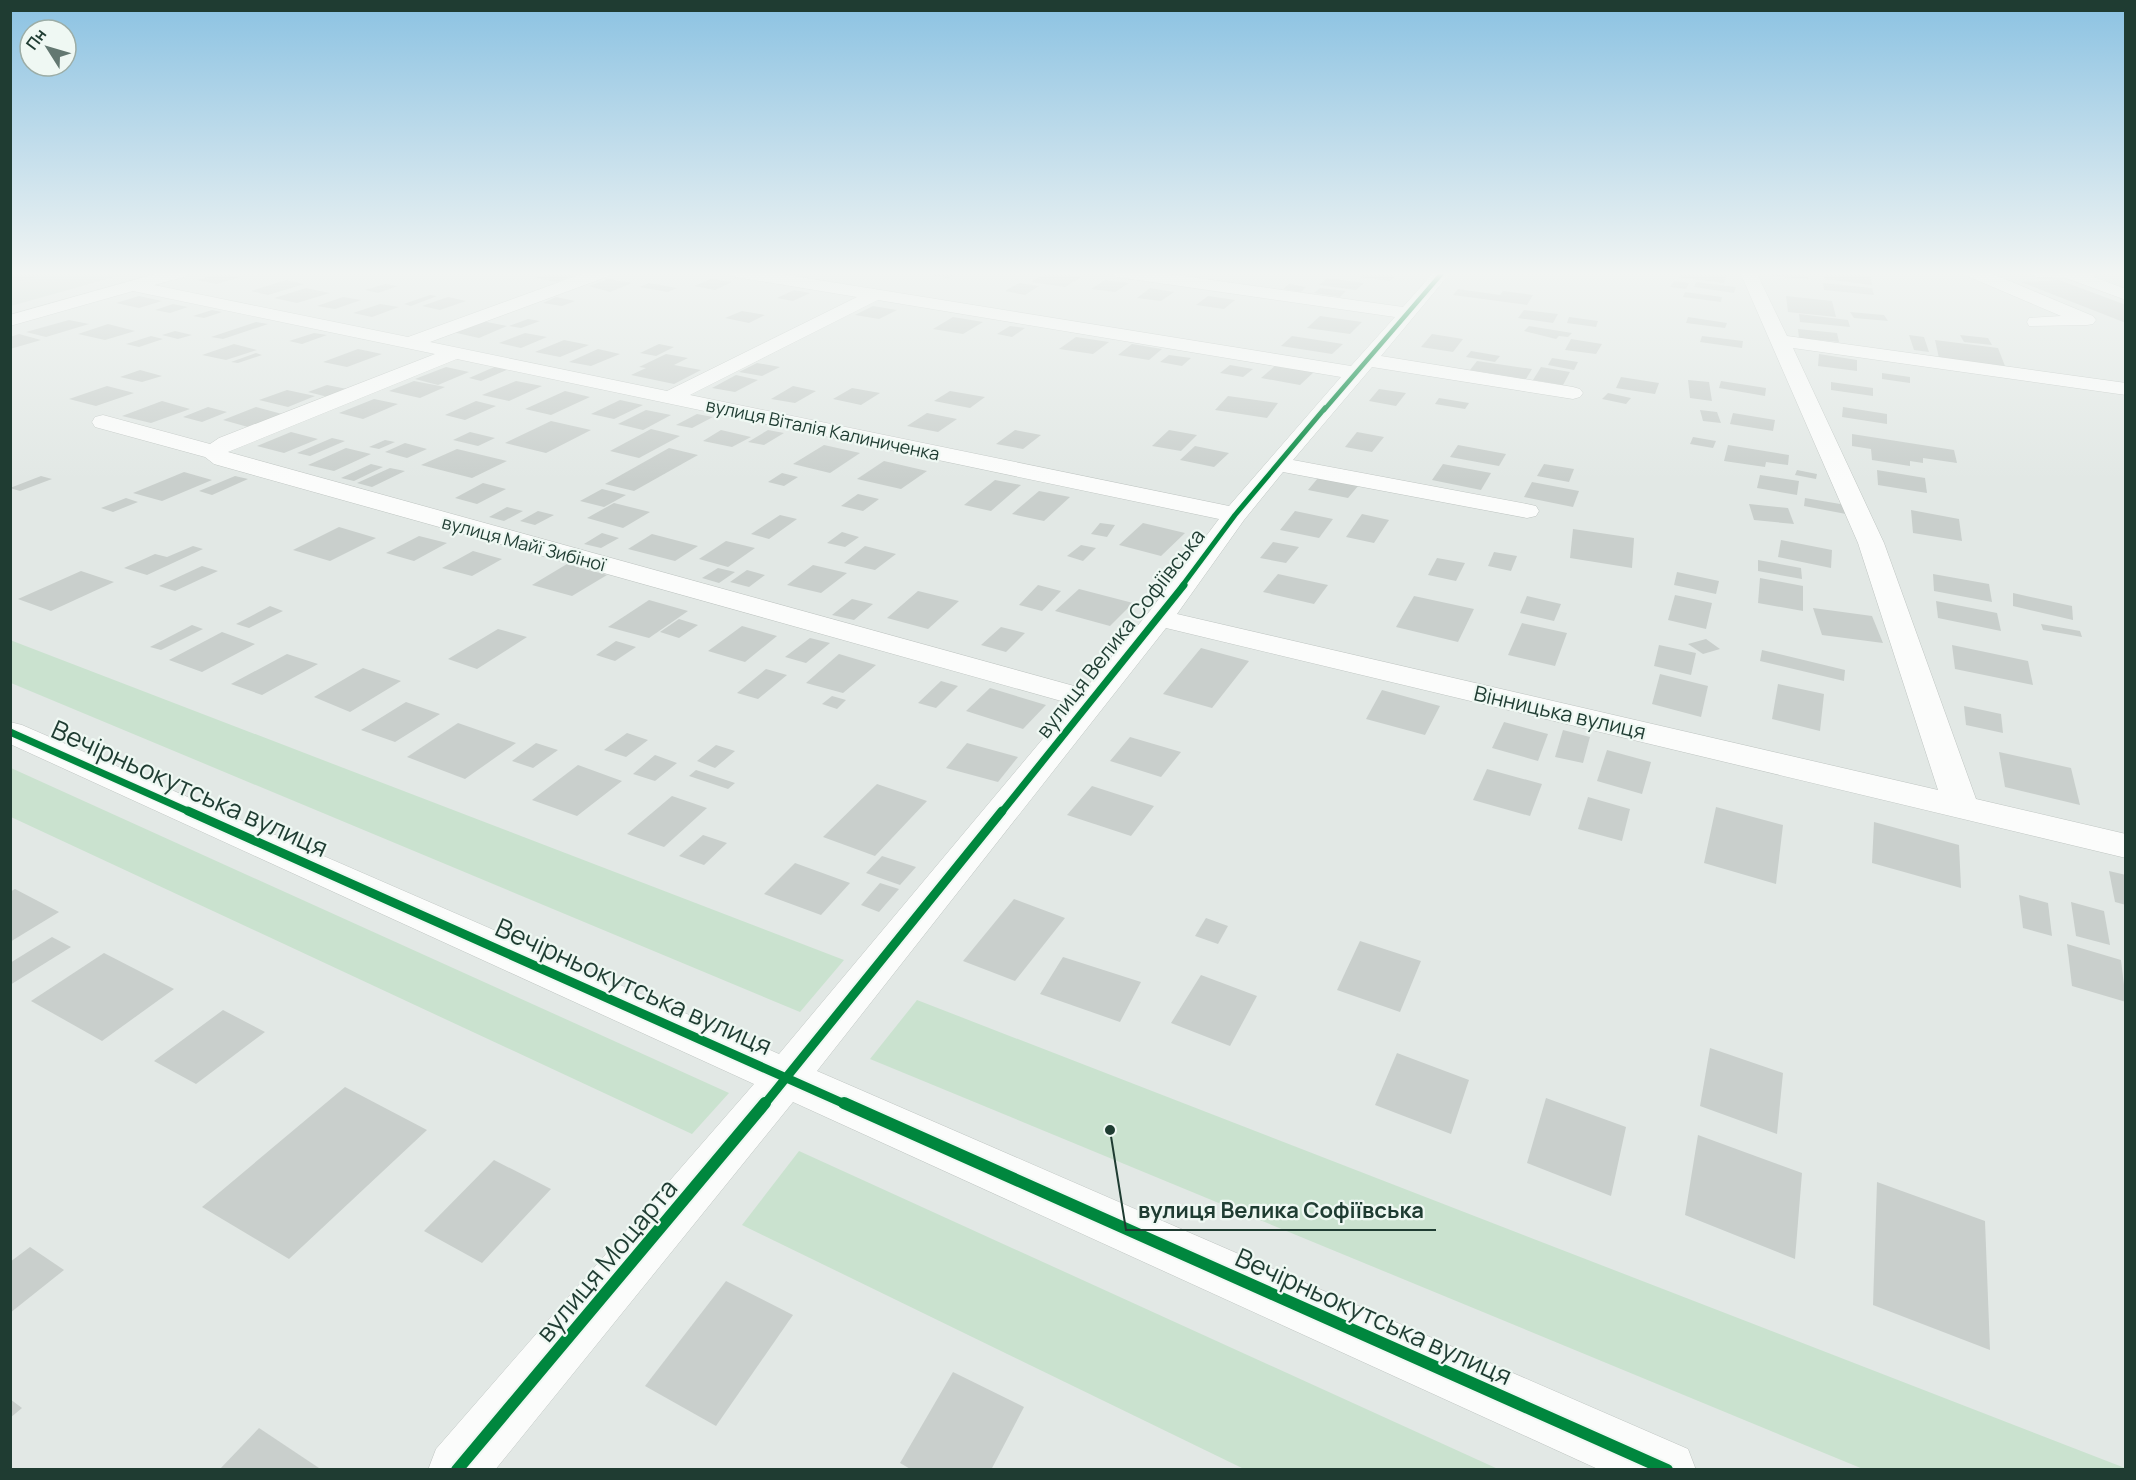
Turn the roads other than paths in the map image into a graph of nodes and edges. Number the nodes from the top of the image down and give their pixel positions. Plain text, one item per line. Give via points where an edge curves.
1 (396, 341) edge
2 (418, 341) edge
3 (782, 341) edge
4 (1190, 341) edge
5 (1383, 341) edge
6 (1781, 341) joint
7 (410, 344) junction
8 (456, 353) junction
9 (1361, 366) junction
10 (2126, 389) edge
11 (1573, 393) dead end
12 (670, 397) junction
13 (103, 422) dead end
14 (213, 452) junction
15 (1277, 464) junction
16 (1527, 511) dead end
17 (1235, 515) junction
18 (1159, 618) junction
19 (1091, 700) junction
20 (10, 732) edge
21 (1961, 806) junction
22 (2126, 846) edge
23 (787, 1077) junction
24 (457, 1470) edge
25 (1667, 1470) edge

1 - 7 street, вулиця Віталія Калиниченка
2 - 7 street
3 - 12 street
4 - 9 street
5 - 9 street, вулиця Велика Софіївська
6 - 10 street
6 - 21 street via 1871,543
7 - 8 street, вулиця Віталія Калиниченка
8 - 12 street, вулиця Віталія Калиниченка
8 - 14 street via 227,443
9 - 11 street
9 - 15 street, вулиця Велика Софіївська
12 - 17 street, вулиця Віталія Калиниченка
13 - 14 street, вулиця Майї Зибіної
14 - 19 street, вулиця Майї Зибіної via 222,459
15 - 16 street
15 - 17 street, вулиця Велика Софіївська
17 - 18 street, вулиця Велика Софіївська
18 - 19 street, вулиця Велика Софіївська
18 - 21 street, Вінницька вулиця
19 - 23 street, вулиця Велика Софіївська
20 - 23 street, Вечірньокутська вулиця
21 - 22 street, Вінницька вулиця
23 - 24 street, вулиця Моцарта
23 - 25 street, Вечірньокутська вулиця

